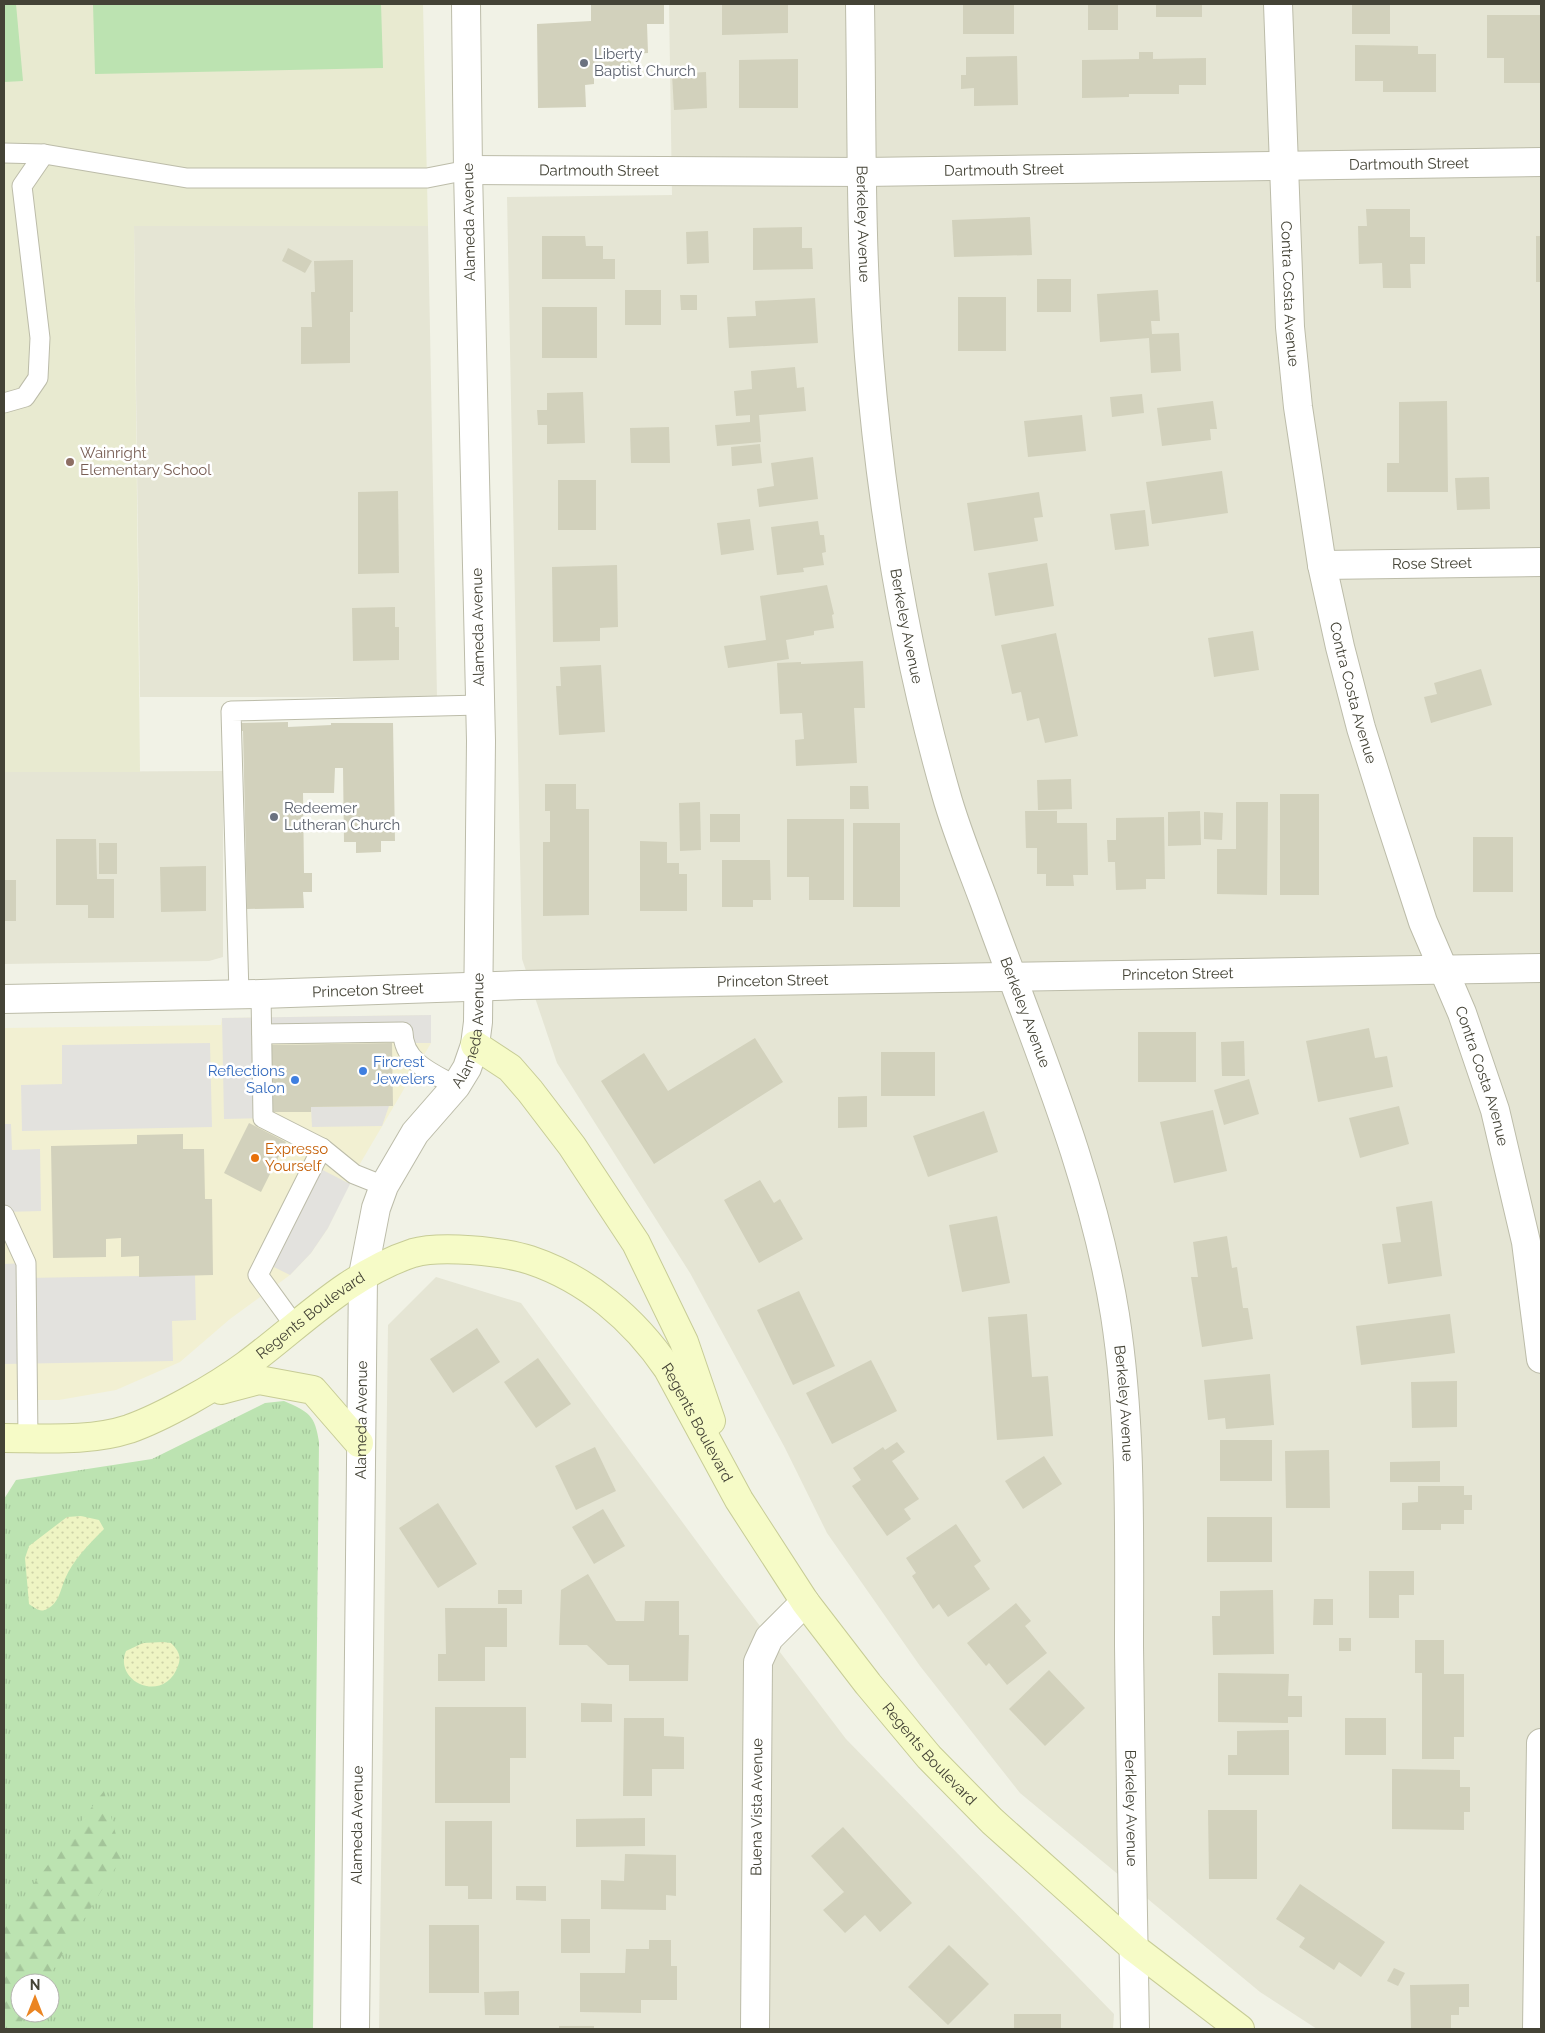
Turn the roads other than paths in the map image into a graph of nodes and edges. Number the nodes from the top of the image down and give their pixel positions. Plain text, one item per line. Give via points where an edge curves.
1 (466, 4) edge
2 (860, 4) edge
3 (1278, 4) edge
4 (4, 153) edge
5 (44, 154) junction
6 (1541, 162) edge
7 (1284, 168) junction
8 (468, 170) junction
9 (864, 172) junction
10 (4, 403) edge
11 (1541, 562) edge
12 (1322, 565) junction
13 (480, 705) junction
14 (1541, 968) edge
15 (1445, 970) junction
16 (1011, 977) junction
17 (478, 986) junction
18 (250, 994) junction
19 (4, 998) edge
20 (262, 1034) junction
21 (475, 1045) junction
22 (456, 1086) junction
23 (322, 1148) junction
24 (384, 1186) junction
25 (4, 1215) edge
26 (363, 1276) junction
27 (295, 1326) junction
28 (1541, 1359) edge
29 (195, 1397) junction
30 (16, 1438) edge
31 (360, 1443) junction
32 (739, 1500) junction
33 (805, 1602) junction
34 (1541, 1743) edge
35 (1134, 1948) junction
36 (355, 2029) edge
37 (755, 2029) edge
38 (1135, 2029) edge
39 (1240, 2029) edge
40 (1537, 2029) edge

1 - 8 street, Alameda Avenue
2 - 9 street, Berkeley Avenue
3 - 7 street, Contra Costa Avenue
4 - 5 lane
5 - 8 lane via 187,178 427,178
5 - 10 lane via 22,186 40,338 38,378 25,397
6 - 7 street, Dartmouth Street
7 - 9 street, Dartmouth Street
7 - 12 street, Contra Costa Avenue via 1290,327 1298,407
8 - 9 street, Dartmouth Street
8 - 13 street, Alameda Avenue
9 - 16 street, Berkeley Avenue via 870,362 888,524 905,622 947,799
11 - 12 street, Rose Street
12 - 15 street, Contra Costa Avenue via 1364,737 1423,922
13 - 17 street, Alameda Avenue
13 - 18 lane via 230,711
14 - 15 street, Princeton Street
15 - 16 street, Princeton Street
15 - 28 street, Contra Costa Avenue via 1492,1101 1512,1176 1527,1251
16 - 17 street, Princeton Street
16 - 35 street, Berkeley Avenue via 1085,1180 1115,1316 1128,1452 1130,1831
17 - 18 street, Princeton Street
17 - 21 street, Alameda Avenue
18 - 19 street, Princeton Street
18 - 20 lane
20 - 22 lane via 403,1032 403,1043 416,1064
20 - 23 lane via 263,1118
21 - 22 street, Alameda Avenue
21 - 32 main road via 510,1068 534,1097 572,1146 636,1243 684,1342
22 - 24 street, Alameda Avenue via 414,1133
23 - 24 lane via 354,1174
23 - 27 lane via 258,1276
24 - 26 street, Alameda Avenue via 376,1208
25 - 30 lane via 26,1263
26 - 27 main road, Regents Boulevard
26 - 31 street, Alameda Avenue
26 - 32 main road, Regents Boulevard via 413,1253 432,1250 518,1256 573,1278 599,1294 655,1350
27 - 29 main road, Regents Boulevard via 244,1366
29 - 30 main road, Regents Boulevard via 128,1429 79,1438
29 - 31 main road via 259,1380 313,1390
31 - 36 street, Alameda Avenue
32 - 33 main road, Regents Boulevard
33 - 35 main road, Regents Boulevard via 928,1757 992,1821
33 - 37 street, Buena Vista Avenue via 769,1638 758,1662
34 - 40 street
35 - 38 street, Berkeley Avenue
35 - 39 main road, Regents Boulevard

